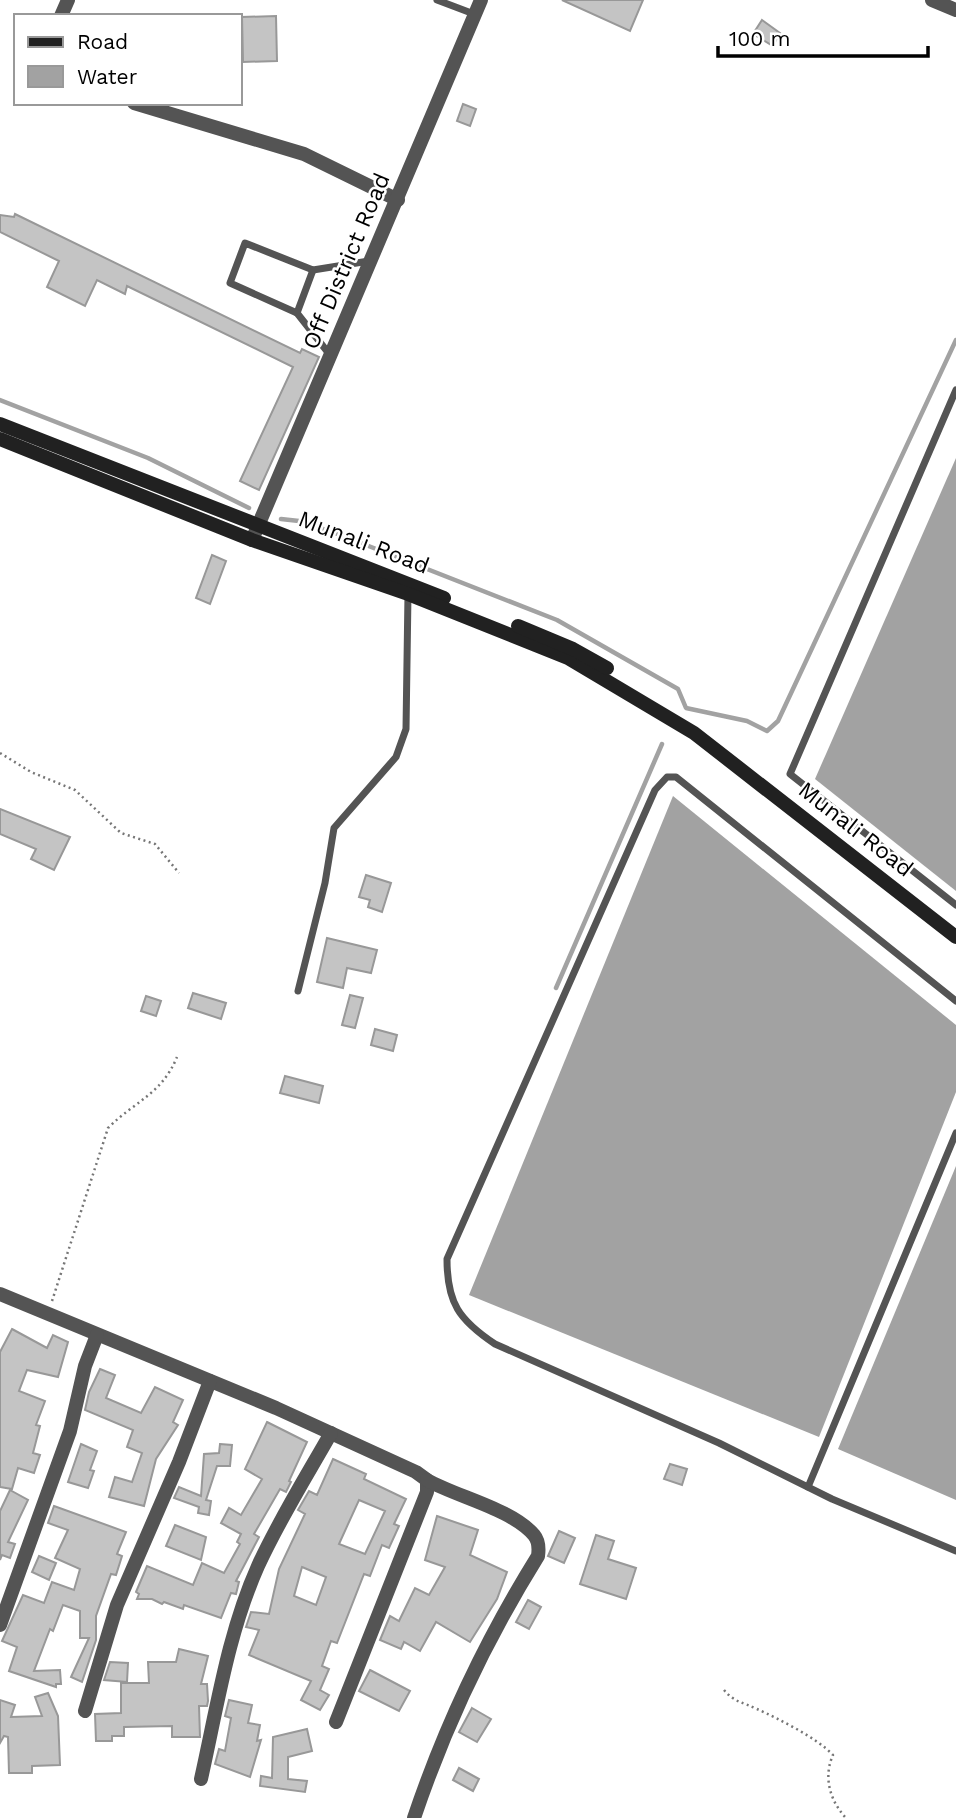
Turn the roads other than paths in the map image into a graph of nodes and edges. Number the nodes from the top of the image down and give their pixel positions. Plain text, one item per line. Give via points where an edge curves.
1 (437, 0) edge
2 (481, 0) edge
3 (932, 0) edge
4 (956, 10) edge
5 (475, 15) junction
6 (141, 105) edge
7 (398, 200) junction
8 (372, 261) junction
9 (313, 270) junction
10 (296, 313) junction
11 (331, 355) junction
12 (956, 390) edge
13 (0, 424) edge
14 (0, 439) edge
15 (255, 532) junction
16 (408, 594) junction
17 (694, 733) junction
18 (956, 905) edge
19 (956, 936) edge
20 (298, 991) dead end
21 (956, 1001) edge
22 (956, 1133) edge
23 (0, 1294) edge
24 (97, 1335) junction
25 (210, 1381) junction
26 (331, 1433) junction
27 (427, 1480) junction
28 (808, 1487) junction
29 (956, 1551) edge
30 (0, 1625) edge
31 (85, 1711) dead end
32 (336, 1722) dead end
33 (201, 1780) dead end
34 (414, 1818) edge

1 - 5 lane
2 - 5 street, Off District Road
3 - 4 street
5 - 7 street, Off District Road
6 - 7 street via 304,154
7 - 8 street, Off District Road
8 - 9 lane
8 - 11 street, Off District Road
9 - 10 lane
9 - 10 lane via 245,243 230,283
10 - 11 lane
11 - 15 street, Off District Road
12 - 18 lane via 790,774
13 - 15 main road, Munali Road
14 - 15 main road, Munali Road
15 - 16 main road, Munali Road
15 - 17 main road, Munali Road via 573,649 687,719
16 - 17 main road, Munali Road via 568,658
16 - 20 lane via 406,729 396,757 334,828
17 - 19 main road, Munali Road
21 - 28 lane via 676,778 667,776 655,790 447,1259 447,1283 456,1310 495,1345
22 - 28 lane
23 - 24 street
24 - 25 street
24 - 30 street via 70,1431
25 - 26 street
25 - 31 street via 117,1605
26 - 27 street
26 - 33 street via 257,1568 235,1629
27 - 32 street via 427,1492
27 - 34 street via 506,1515 535,1536 539,1546 538,1556 506,1607 467,1687
28 - 29 lane

